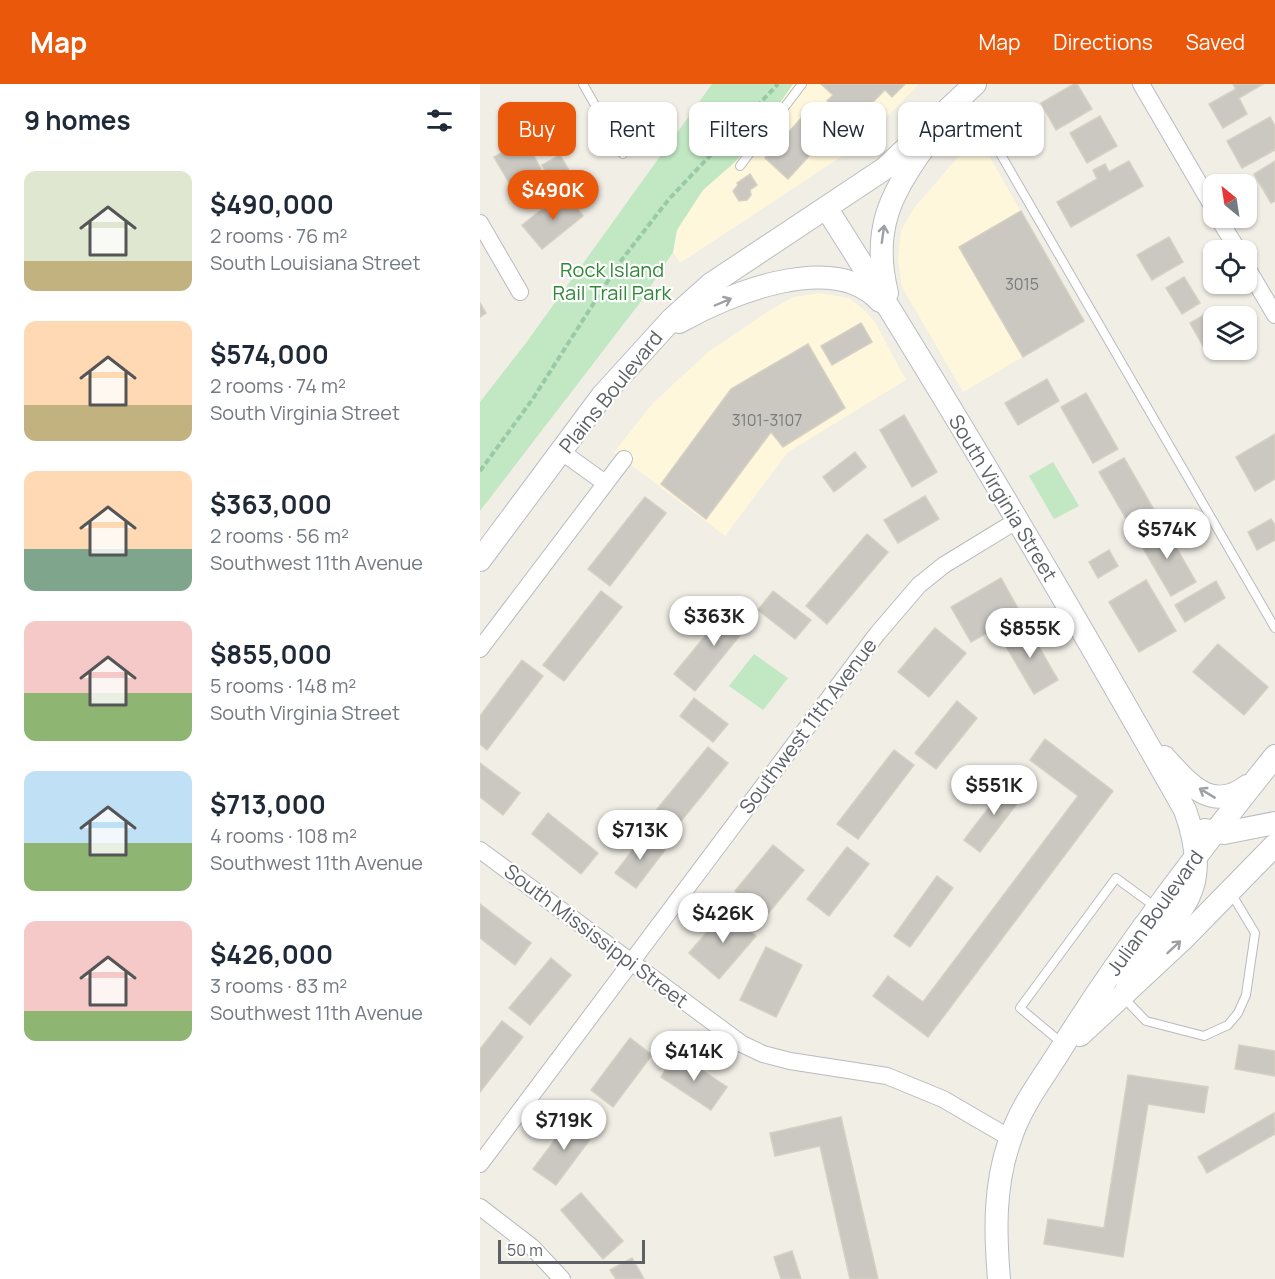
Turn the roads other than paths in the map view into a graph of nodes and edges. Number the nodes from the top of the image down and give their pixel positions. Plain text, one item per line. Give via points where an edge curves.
1 (583, 84) edge
2 (802, 84) edge
3 (1141, 84) edge
4 (969, 90) edge
5 (593, 102) edge
6 (740, 166) dead end
7 (1203, 190) edge
8 (827, 209) junction
9 (480, 223) edge
10 (1257, 285) edge
11 (520, 292) dead end
12 (1275, 315) edge
13 (904, 330) junction
14 (652, 338) junction
15 (562, 452) junction
16 (624, 459) dead end
17 (605, 483) junction
18 (1016, 521) junction
19 (480, 560) edge
20 (1275, 628) edge
21 (480, 649) edge
22 (1139, 727) junction
23 (1275, 756) edge
24 (1257, 778) junction
25 (1185, 810) junction
26 (1275, 823) edge
27 (1214, 833) junction
28 (1275, 844) edge
29 (480, 850) edge
30 (1195, 857) junction
31 (1229, 891) junction
32 (1158, 909) junction
33 (631, 963) junction
34 (1123, 994) junction
35 (1064, 1045) junction
36 (1044, 1077) junction
37 (1010, 1138) junction
38 (480, 1164) edge
39 (480, 1207) edge
40 (562, 1279) edge
41 (999, 1279) edge

1 - 5 lane
2 - 6 lane
3 - 7 street
4 - 8 street, Plains Boulevard via 900,156
13 -> 4 street via 880,266 882,231 908,168
4 - 20 lane via 982,122
8 - 13 street, South Virginia Street
8 - 14 street, Plains Boulevard via 711,285
9 - 11 street
10 - 12 street
14 -> 13 street via 733,298 775,284 821,277 839,277 858,284 873,294
13 - 18 street, South Virginia Street
14 - 15 street, Plains Boulevard
15 - 17 street
15 - 19 street, Plains Boulevard
16 - 17 street
17 - 21 street
18 - 22 street, South Virginia Street
18 - 33 street, Southwest 11th Avenue via 919,585 877,634
24 -> 22 street via 1234,795 1222,799 1209,797 1175,769
22 - 25 street, South Virginia Street
23 - 24 street, Julian Boulevard
24 - 27 street, Julian Boulevard
25 - 27 street via 1197,826
25 - 30 street, South Virginia Street via 1193,832
26 - 27 street
27 - 30 street, Julian Boulevard
28 - 31 street, Julian Boulevard
29 - 33 street, South Mississippi Street
30 - 32 street, Julian Boulevard
30 - 34 street, South Virginia Street via 1193,891 1186,906 1142,958
34 -> 31 street, Julian Boulevard
31 - 34 lane via 1255,933 1246,994 1228,1025 1204,1036 1146,1021
32 - 35 street, Julian Boulevard
32 - 35 lane via 1116,878 1020,1008
33 - 37 street, South Mississippi Street via 741,1044 763,1054 815,1066 887,1076 943,1099
33 - 38 street, Southwest 11th Avenue
34 - 36 street, Julian Boulevard
35 - 36 street, Julian Boulevard
36 - 37 street, Julian Boulevard
37 - 41 street, Julian Boulevard via 997,1202
39 - 40 street via 532,1247

